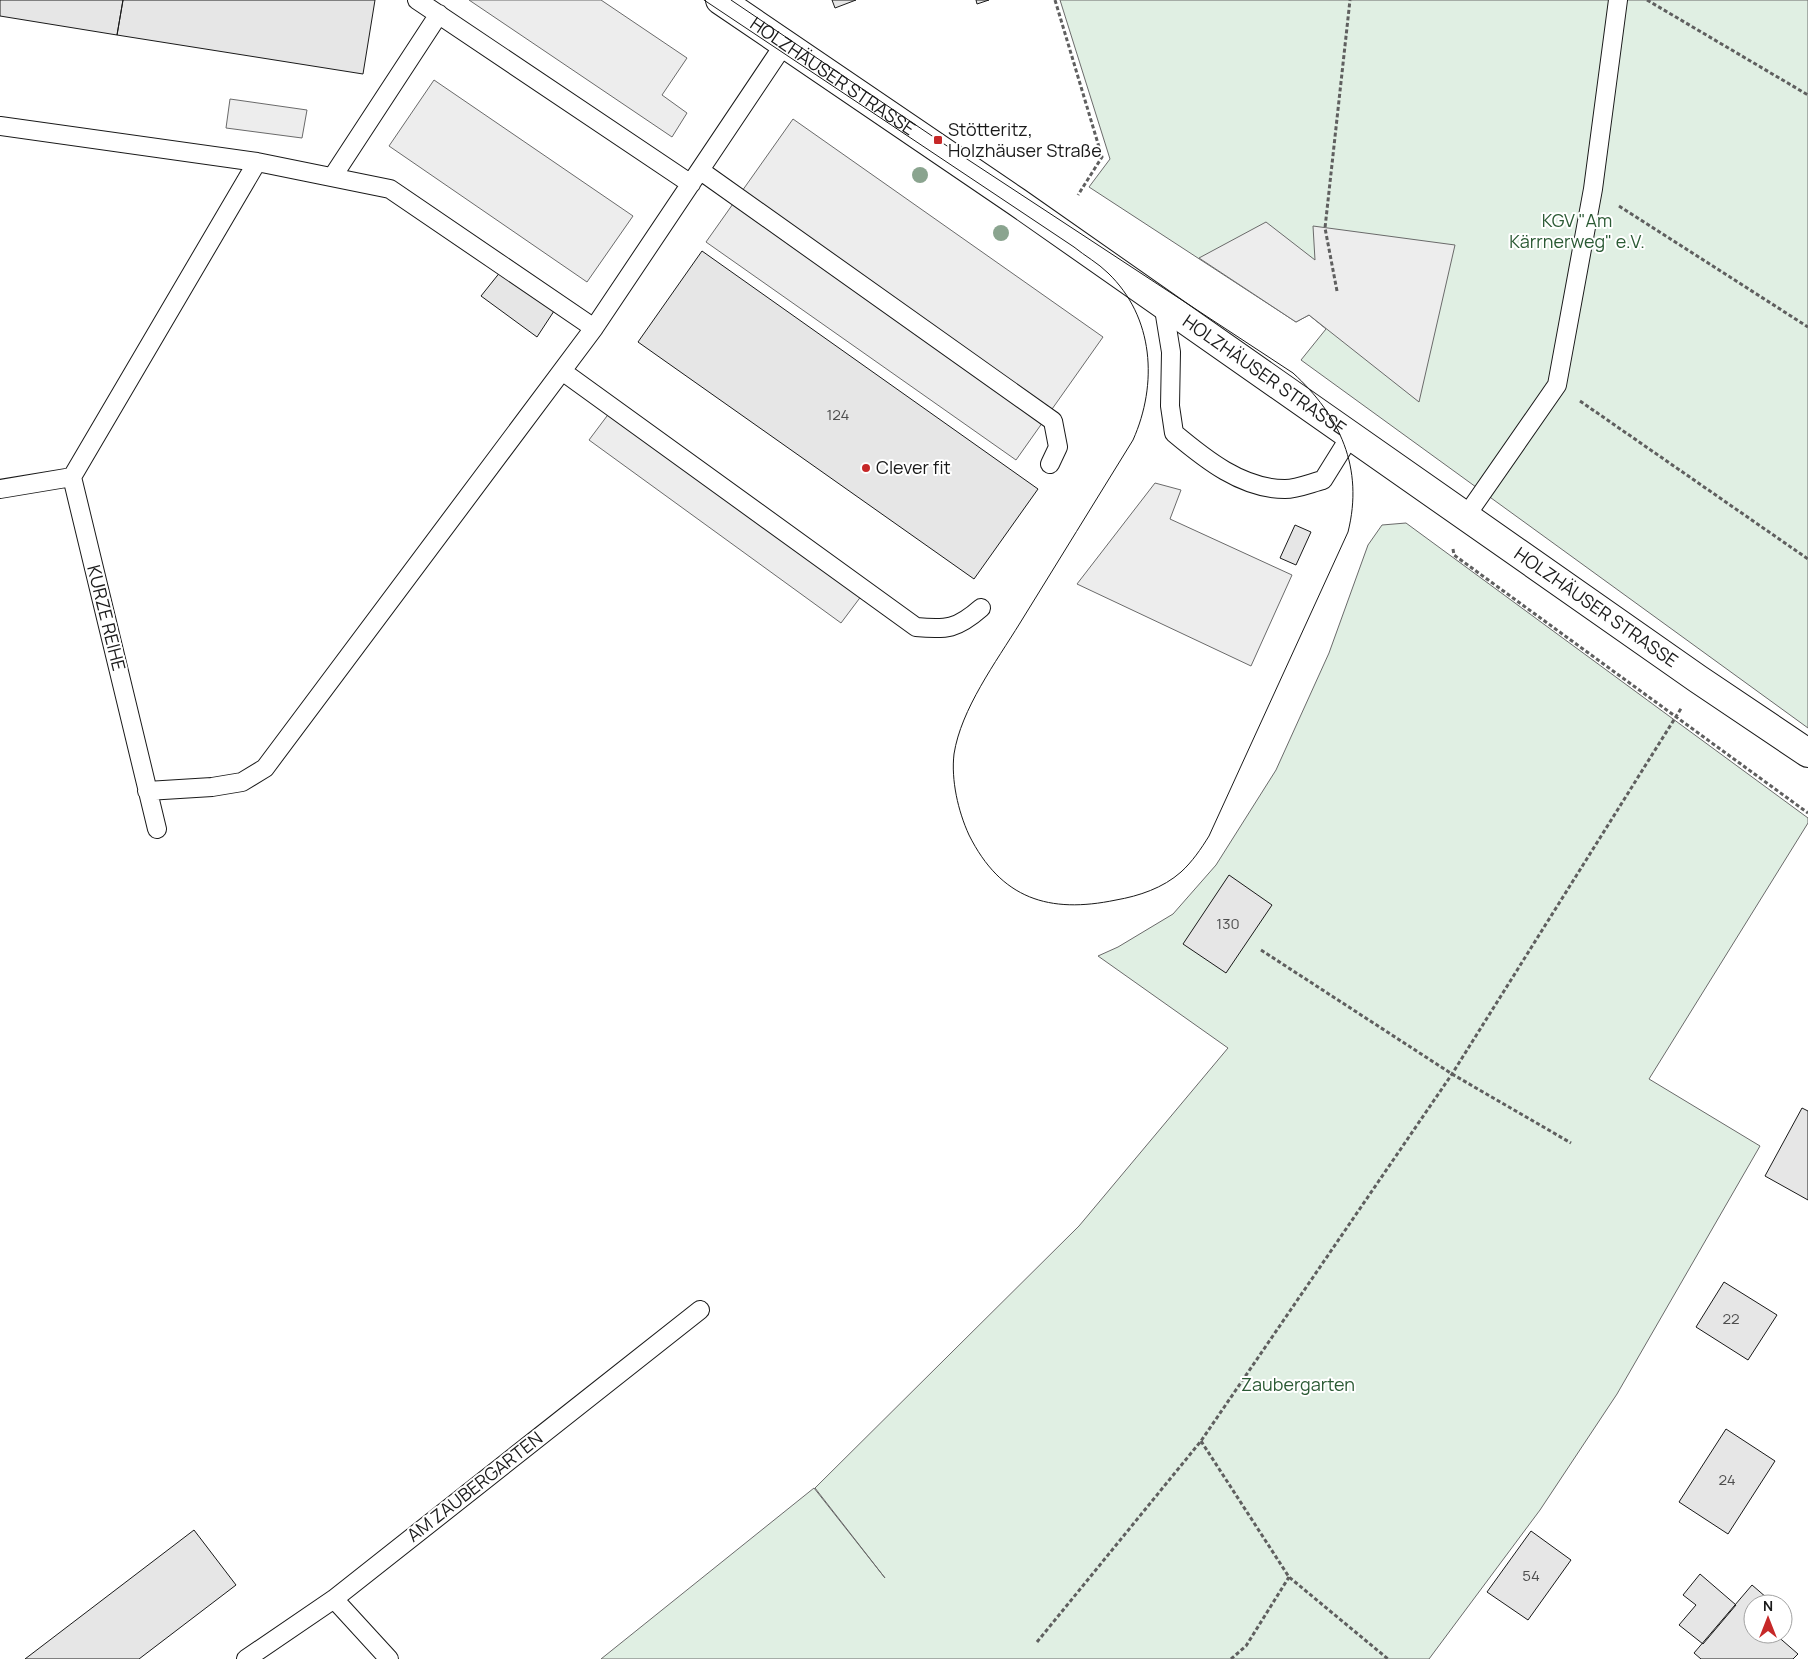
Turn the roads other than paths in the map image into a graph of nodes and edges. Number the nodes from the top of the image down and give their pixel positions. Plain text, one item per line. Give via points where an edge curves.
1 (417, 0) edge
2 (720, 0) edge
3 (1618, 0) edge
4 (439, 14) junction
5 (785, 43) junction
6 (0, 126) edge
7 (257, 162) junction
8 (334, 176) junction
9 (696, 177) junction
10 (1163, 303) junction
11 (594, 328) junction
12 (562, 371) junction
13 (1351, 435) junction
14 (1050, 464) dead end
15 (72, 477) junction
16 (0, 489) edge
17 (1457, 510) junction
18 (981, 608) dead end
19 (1808, 753) edge
20 (147, 791) junction
21 (157, 829) dead end
22 (700, 1310) dead end
23 (334, 1598) junction
24 (246, 1659) edge
25 (389, 1659) edge

1 - 4 lane
2 - 5 main road, HOLZHÄUSER STRASSE
3 - 17 lane via 1593,189 1557,385
4 - 8 lane
4 - 9 lane
5 - 9 lane
5 - 10 main road, HOLZHÄUSER STRASSE
6 - 7 lane
7 - 8 lane
7 - 15 lane
8 - 11 lane via 390,189
9 - 11 lane
9 - 14 lane via 1053,422 1058,447
10 - 13 main road, HOLZHÄUSER STRASSE
10 - 13 lane via 1172,352 1170,406 1174,433 1197,452 1244,482 1286,489 1323,480
11 - 12 lane
12 - 18 lane via 916,627 945,630 968,620
12 - 20 lane via 265,768 242,782
13 - 17 main road, HOLZHÄUSER STRASSE
15 - 16 lane
15 - 20 lane, KURZE REIHE
17 - 19 main road, HOLZHÄUSER STRASSE
20 - 21 lane, KURZE REIHE
22 - 23 lane, AM ZAUBERGARTEN
23 - 24 lane, AM ZAUBERGARTEN
23 - 25 lane

